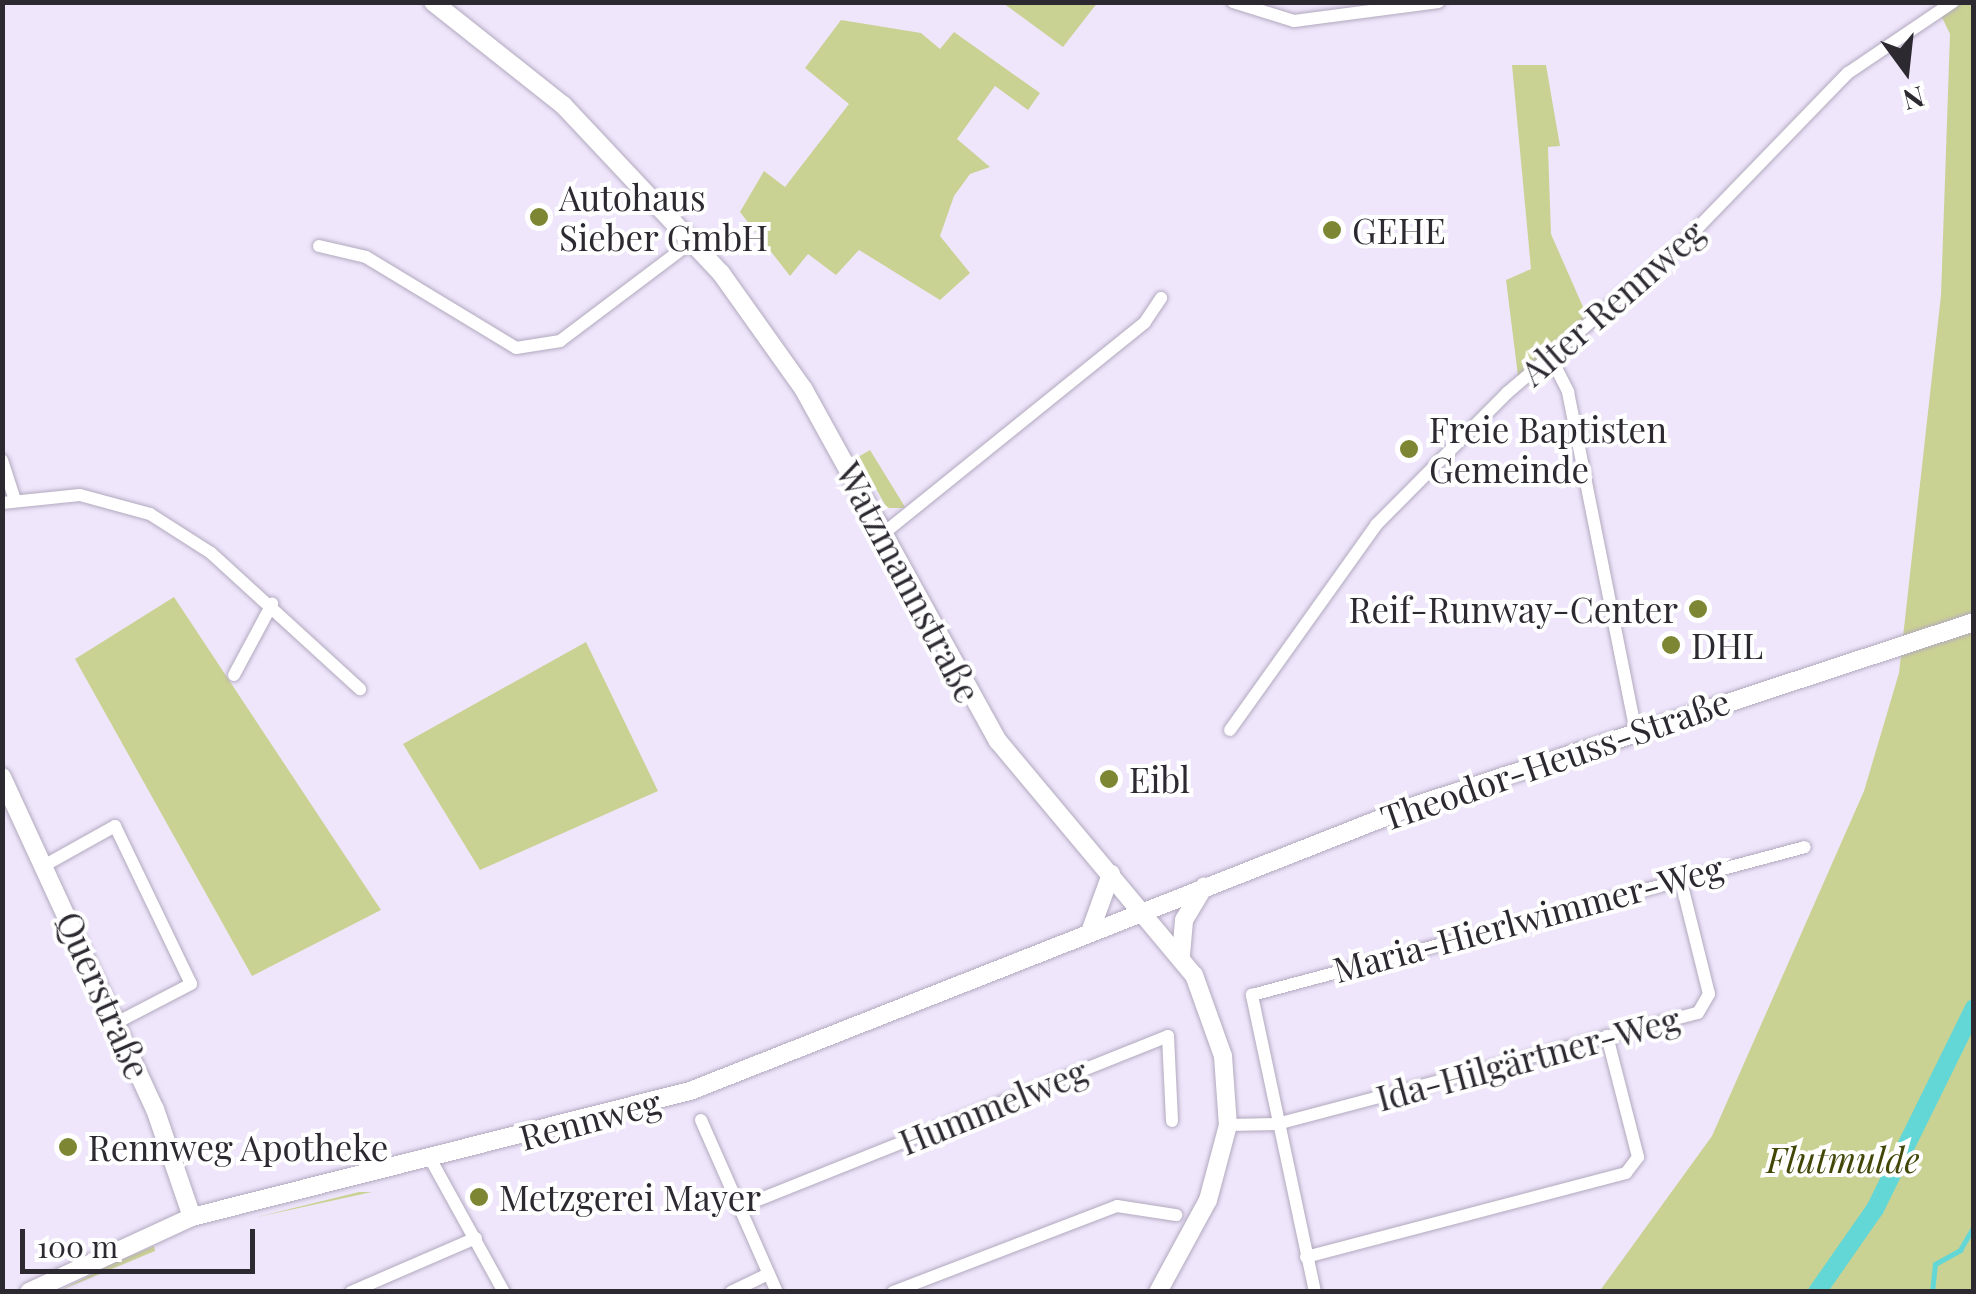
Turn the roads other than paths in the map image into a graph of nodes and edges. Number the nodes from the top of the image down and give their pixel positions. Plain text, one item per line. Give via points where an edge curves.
1 (433, 2) edge
2 (1233, 2) edge
3 (1439, 2) edge
4 (1909, 2) edge
5 (1953, 2) edge
6 (1920, 17) junction
7 (694, 240) junction
8 (318, 246) dead end
9 (1160, 298) dead end
10 (1552, 360) junction
11 (2, 460) edge
12 (8, 500) edge
13 (879, 537) junction
14 (272, 604) junction
15 (1974, 622) edge
16 (234, 675) dead end
17 (360, 689) dead end
18 (1636, 728) junction
19 (1230, 730) dead end
20 (4, 784) edge
21 (1805, 846) dead end
22 (48, 864) junction
23 (1110, 874) junction
24 (1680, 878) junction
25 (1204, 887) junction
26 (1141, 911) junction
27 (1090, 932) junction
28 (1181, 956) junction
29 (116, 1023) junction
30 (1607, 1036) junction
31 (701, 1120) dead end
32 (1172, 1120) dead end
33 (1278, 1124) junction
34 (1228, 1125) junction
35 (431, 1160) junction
36 (738, 1208) junction
37 (1176, 1215) dead end
38 (192, 1217) junction
39 (476, 1238) junction
40 (1306, 1257) junction
41 (768, 1274) junction
42 (29, 1292) edge
43 (352, 1292) edge
44 (504, 1292) edge
45 (731, 1292) edge
46 (777, 1292) edge
47 (893, 1292) edge
48 (1158, 1292) edge
49 (1315, 1292) edge

1 - 7 main road, Watzmannstraße via 563,106
2 - 3 street via 1294,21
4 - 6 street
5 - 6 street, Alter Rennweg
6 - 10 street, Alter Rennweg via 1848,73
7 - 8 street via 560,341 516,348 366,257
7 - 13 main road, Watzmannstraße via 804,390
9 - 13 street via 1145,322
10 - 18 street via 1568,392
10 - 19 street, Alter Rennweg via 1376,525
11 - 12 street
12 - 14 street via 80,495 150,514
13 - 23 main road, Watzmannstraße via 998,741
14 - 16 street
14 - 17 street
15 - 18 main road, Theodor-Heuss-Straße
18 - 25 main road, Theodor-Heuss-Straße
20 - 22 main road, Querstraße
21 - 24 street, Maria-Hierlwimmer-Weg
22 - 29 main road, Querstraße
22 - 29 street via 115,826 190,984
23 - 26 main road, Watzmannstraße
23 - 27 main road
24 - 30 street, Ida-Hilgärtner-Weg via 1710,1002
24 - 33 street, Maria-Hierlwimmer-Weg via 1252,995
25 - 26 main road, Theodor-Heuss-Straße
25 - 28 main road via 1184,920
26 - 27 main road, Rennweg
26 - 28 main road, Watzmannstraße
27 - 35 main road, Rennweg via 678,1095
28 - 34 main road, Watzmannstraße via 1218,1040
29 - 38 main road, Querstraße
30 - 33 street, Ida-Hilgärtner-Weg
30 - 40 street via 1638,1157 1626,1172
31 - 36 street
32 - 36 street, Hummelweg via 1168,1036
33 - 34 street, Ida-Hilgärtner-Weg
33 - 40 street
34 - 48 main road via 1208,1200
35 - 38 main road, Rennweg
35 - 39 street
36 - 41 street
37 - 47 street via 1116,1206
38 - 42 main road, Rennweg
39 - 43 street
39 - 44 street
40 - 49 street
41 - 45 street
41 - 46 street

